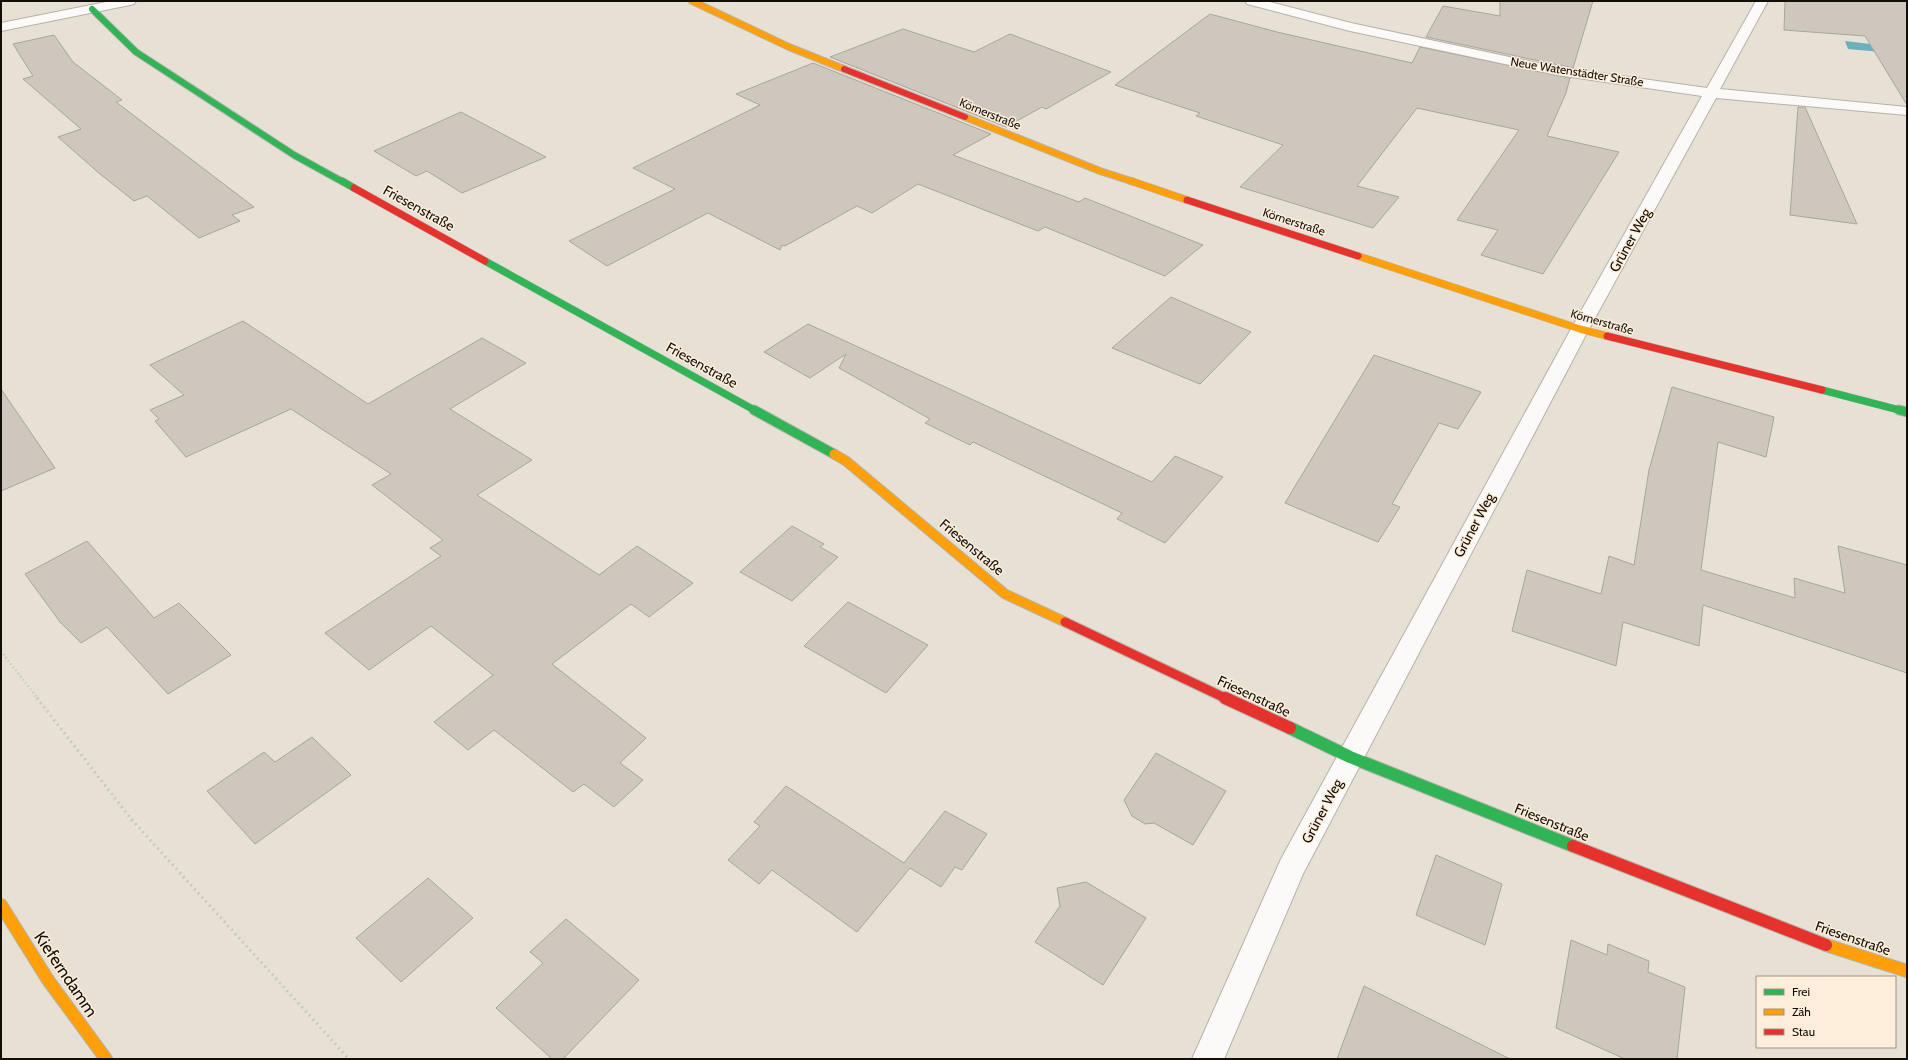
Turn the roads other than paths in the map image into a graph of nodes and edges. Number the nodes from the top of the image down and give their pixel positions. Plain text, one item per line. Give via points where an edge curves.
1 (130, 1) edge
2 (692, 1) edge
3 (1251, 1) edge
4 (1762, 1) edge
5 (92, 9) junction
6 (1, 27) edge
7 (1712, 92) junction
8 (1907, 111) edge
9 (1580, 329) junction
10 (1907, 412) edge
11 (1350, 757) junction
12 (1, 905) edge
13 (1907, 971) edge
14 (106, 1059) edge
15 (1208, 1059) edge

1 - 5 street
2 - 9 street, Körnerstraße via 789,47 1100,171
3 - 7 street, Neue Watenstädter Straße via 1350,27 1556,71
4 - 7 street, Grüner Weg
5 - 6 street
5 - 11 street, Friesenstraße via 136,52 294,155 846,461 1005,594
7 - 8 street, Neue Watenstädter Straße
7 - 9 street, Grüner Weg
9 - 10 street, Körnerstraße
9 - 11 street, Grüner Weg
11 - 13 street, Friesenstraße via 1814,941
11 - 15 street, Grüner Weg via 1291,868
12 - 14 street, Kieferndamm via 48,980

